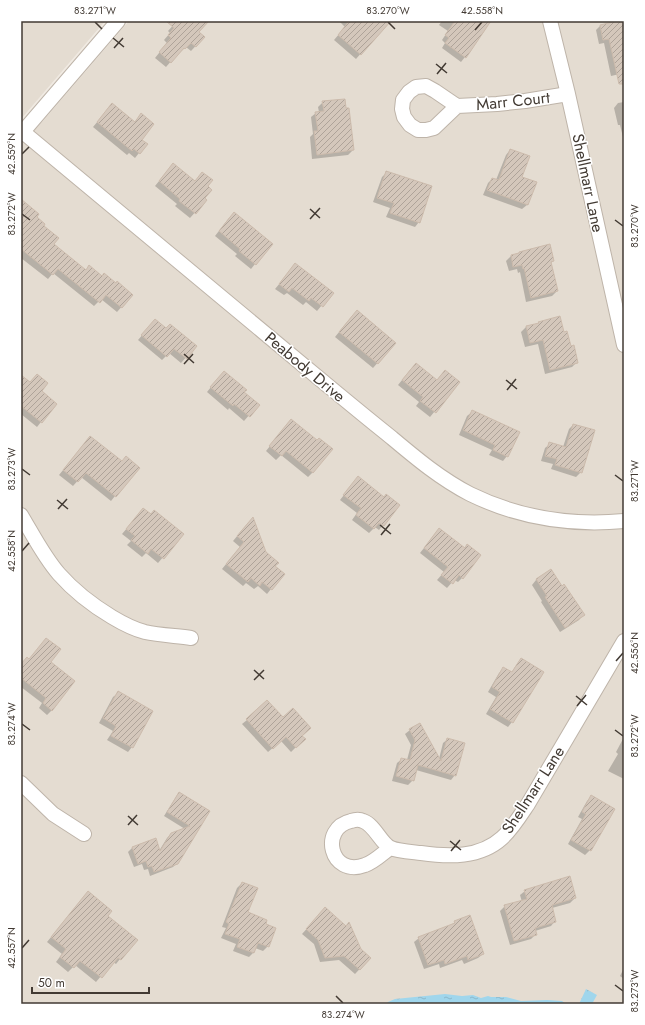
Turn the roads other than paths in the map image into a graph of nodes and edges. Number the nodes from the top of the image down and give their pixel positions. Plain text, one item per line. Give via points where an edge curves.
1 (118, 21) edge
2 (550, 21) edge
3 (568, 94) junction
4 (456, 106) dead end
5 (22, 133) edge
6 (624, 345) edge
7 (21, 515) edge
8 (624, 521) edge
9 (191, 638) dead end
10 (624, 641) edge
11 (21, 783) edge
12 (84, 834) dead end
13 (390, 848) dead end

1 - 5 street
2 - 3 street, Shellmarr Lane
3 - 4 street, Marr Court via 525,101
3 - 6 street, Shellmarr Lane
5 - 8 street, Peabody Drive via 439,476 469,493 518,513 561,521
7 - 9 street via 52,566 76,592 100,610 126,625 146,632
10 - 13 street, Shellmarr Lane via 528,804 502,839 485,850 463,855 440,856
11 - 12 street via 53,814

